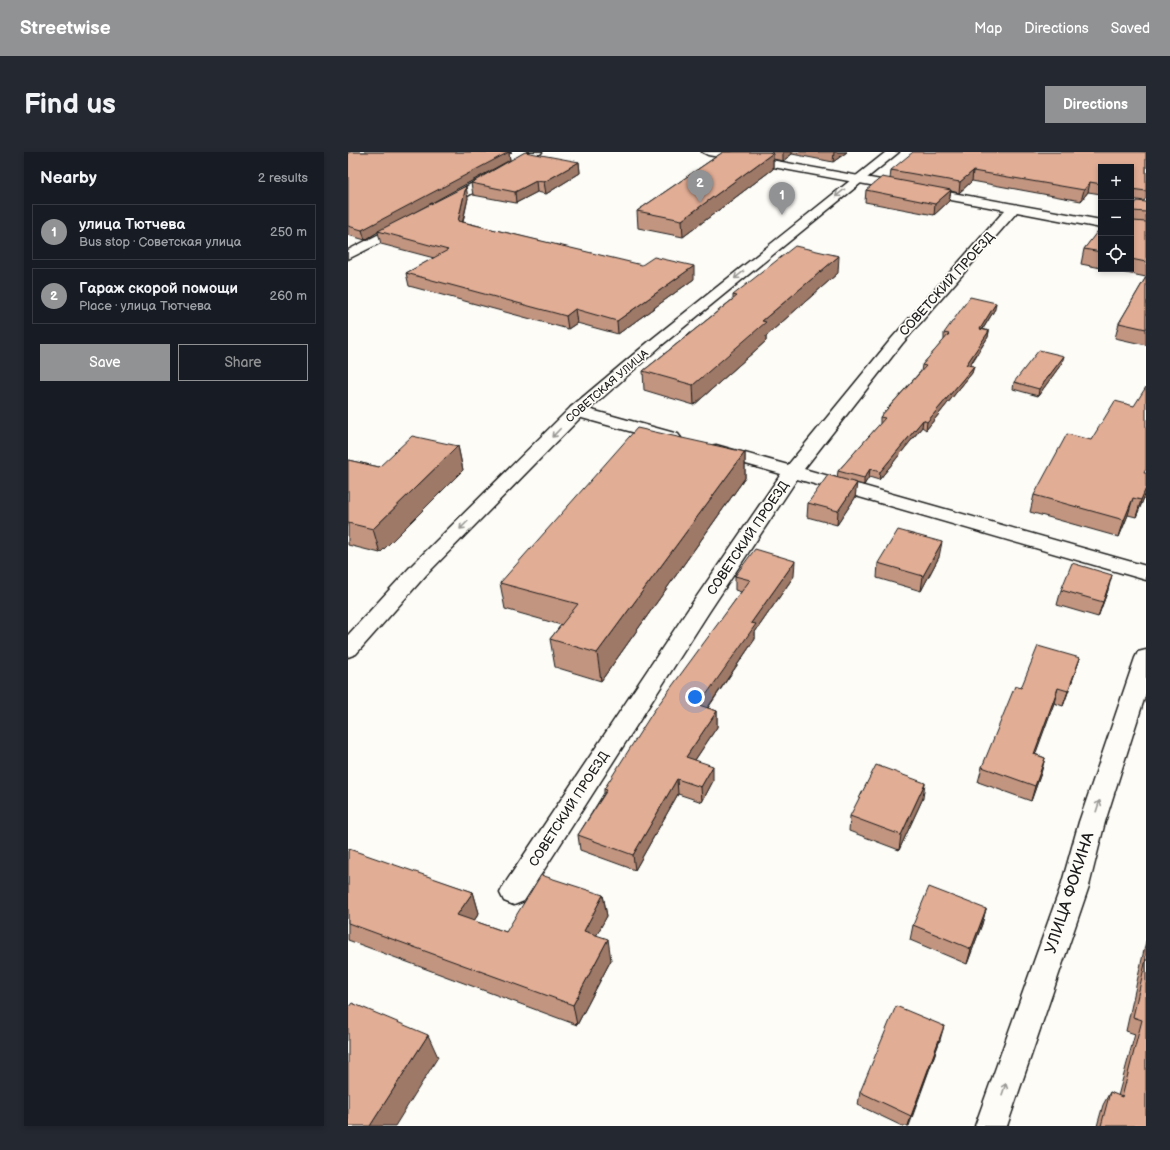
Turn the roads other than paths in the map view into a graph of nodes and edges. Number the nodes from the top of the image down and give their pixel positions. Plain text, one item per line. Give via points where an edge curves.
1 (536, 152) edge
2 (708, 152) edge
3 (893, 152) edge
4 (858, 179) junction
5 (1014, 208) junction
6 (428, 213) edge
7 (415, 220) edge
8 (1098, 223) edge
9 (348, 244) edge
10 (362, 247) junction
11 (348, 255) edge
12 (577, 410) junction
13 (792, 472) junction
14 (1146, 573) edge
15 (348, 649) edge
16 (1146, 658) edge
17 (514, 893) dead end
18 (991, 1126) edge

1 - 6 street
2 - 4 street
3 - 4 street, СОВЕТСКАЯ УЛИЦА
4 - 5 street
4 -> 12 street, СОВЕТСКАЯ УЛИЦА
5 - 8 street
5 - 13 street, СОВЕТСКИЙ ПРОЕЗД via 897,341
7 - 10 street
9 - 10 street
10 - 11 street
12 - 13 street
12 -> 15 street, СОВЕТСКАЯ УЛИЦА via 419,570
13 - 14 street
13 - 17 street, СОВЕТСКИЙ ПРОЕЗД
18 -> 16 street, УЛИЦА ФОКИНА via 1075,886 1092,822

